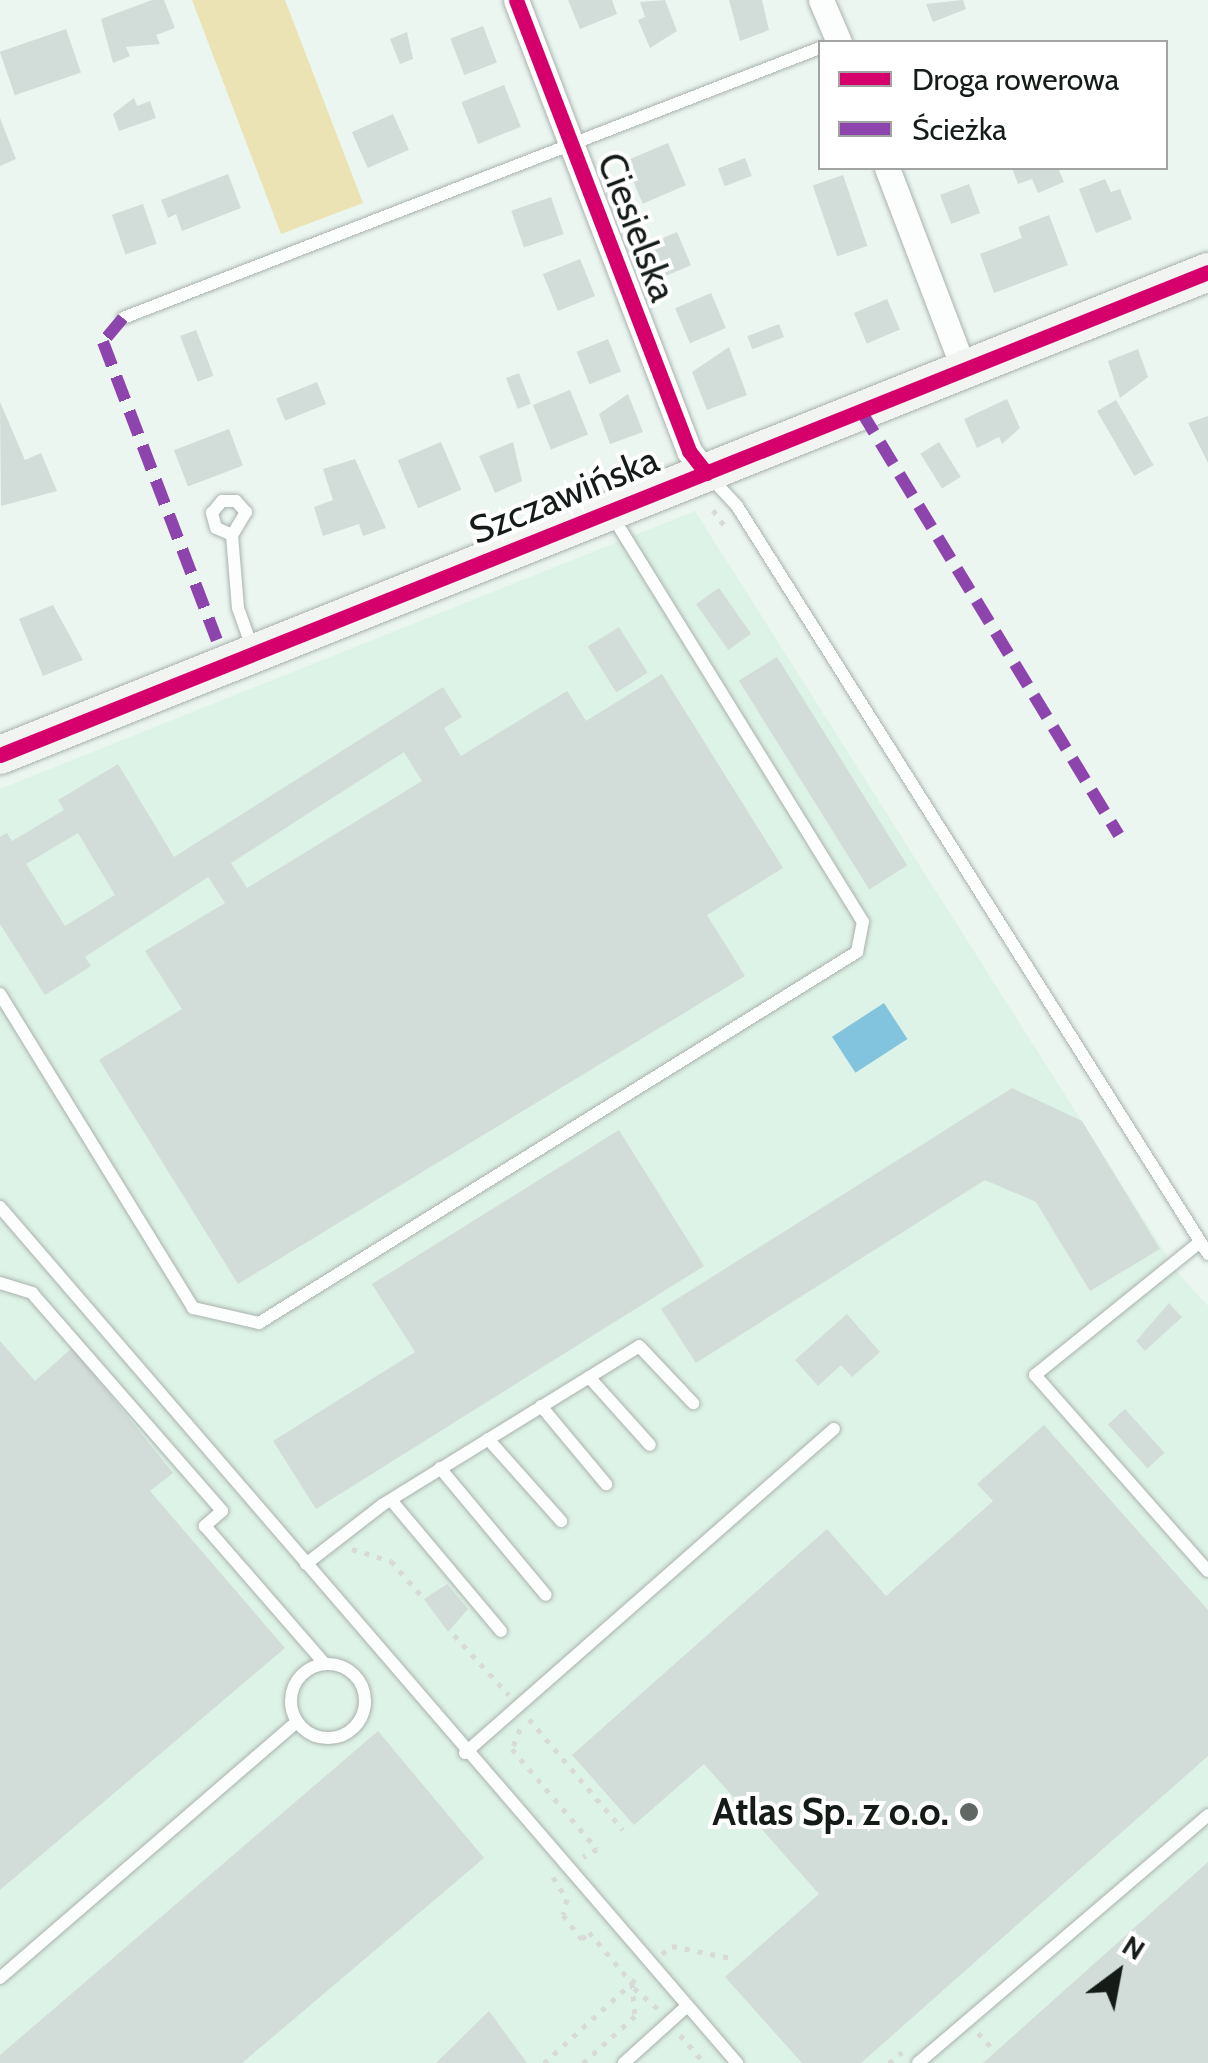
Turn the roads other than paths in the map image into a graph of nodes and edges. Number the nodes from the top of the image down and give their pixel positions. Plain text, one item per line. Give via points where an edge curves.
1 (516, 0) edge
2 (822, 0) edge
3 (832, 40) edge
4 (818, 49) edge
5 (571, 148) junction
6 (888, 170) edge
7 (1200, 281) edge
8 (123, 318) dead end
9 (964, 370) junction
10 (706, 473) junction
11 (609, 511) junction
12 (232, 536) dead end
13 (255, 656) junction
14 (0, 755) edge
15 (0, 994) edge
16 (0, 1208) edge
17 (1204, 1248) edge
18 (0, 1282) edge
19 (589, 1377) junction
20 (693, 1403) dead end
21 (541, 1406) junction
22 (834, 1429) dead end
23 (488, 1439) junction
24 (650, 1445) dead end
25 (440, 1468) junction
26 (606, 1484) dead end
27 (390, 1500) junction
28 (561, 1521) dead end
29 (306, 1564) junction
30 (1208, 1571) edge
31 (546, 1595) dead end
32 (502, 1631) dead end
33 (324, 1664) junction
34 (297, 1722) junction
35 (464, 1753) junction
36 (1208, 1815) edge
37 (0, 1978) edge
38 (686, 2006) junction
39 (624, 2063) edge
40 (737, 2063) edge
41 (918, 2063) edge

1 - 5 street, Ciesielska
2 - 3 street
4 - 5 lane
5 - 8 lane
5 - 10 street, Ciesielska via 689,451
6 - 9 street
7 - 9 street, Szczawińska
9 - 10 street, Szczawińska
10 - 11 street, Szczawińska
10 - 17 lane via 738,506
11 - 13 street, Szczawińska
11 - 15 lane via 864,922 856,952 259,1323 193,1308
12 - 13 lane via 238,608
13 - 14 street, Szczawińska
16 - 29 lane
17 - 30 lane via 1035,1375
18 - 33 lane via 32,1293 222,1511 205,1526
19 - 20 lane via 639,1346
19 - 21 lane
19 - 24 lane
21 - 23 lane
21 - 26 lane
22 - 35 lane
23 - 25 lane
23 - 28 lane
25 - 27 lane
25 - 31 lane
27 - 29 lane
27 - 32 lane
29 - 35 lane
33 - 34 lane via 294,1685
33 - 34 lane via 357,1678 365,1700 359,1722 329,1738
34 - 37 lane
35 - 38 lane
36 - 41 lane
38 - 39 lane
38 - 40 lane

